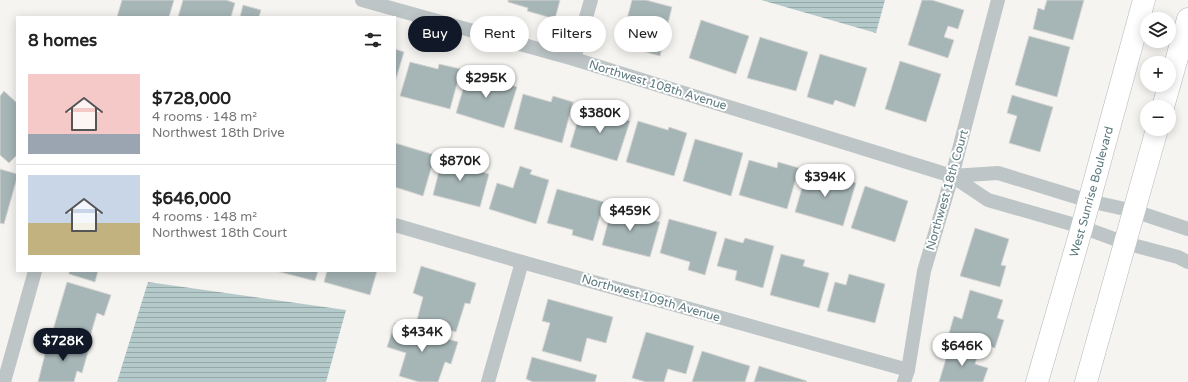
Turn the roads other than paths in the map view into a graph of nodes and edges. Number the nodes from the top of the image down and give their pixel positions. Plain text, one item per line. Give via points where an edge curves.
1 (362, 0) edge
2 (591, 0) edge
3 (998, 0) edge
4 (1144, 0) edge
5 (1188, 19) edge
6 (574, 59) junction
7 (1165, 100) edge
8 (1155, 136) edge
9 (952, 176) junction
10 (1089, 201) junction
11 (1134, 211) junction
12 (396, 225) edge
13 (1082, 227) junction
14 (1188, 228) edge
15 (1125, 243) junction
16 (522, 262) junction
17 (1188, 262) edge
18 (35, 272) edge
19 (906, 376) edge
20 (4, 382) edge
21 (488, 382) edge
22 (1036, 382) edge
23 (1086, 382) edge

1 - 6 street, Northwest 108th Avenue
2 - 6 street
3 - 9 street, Northwest 18th Court
4 - 10 highway, West Sunrise Boulevard
5 - 7 highway
6 - 9 street, Northwest 108th Avenue
8 - 11 highway
9 - 10 street, Northwest 108th Avenue via 998,174
9 - 13 street, Northwest 108th Avenue via 988,200
9 - 19 street, Northwest 18th Court via 924,271
10 - 11 street, Northwest 108th Avenue
10 - 13 highway, West Sunrise Boulevard
11 - 14 street, Northwest 108th Avenue
11 - 15 highway
12 - 16 street, Northwest 109th Avenue
13 - 15 street, Northwest 108th Avenue
13 - 22 highway, West Sunrise Boulevard
15 - 17 street, Northwest 108th Avenue
15 - 23 highway
16 - 19 street, Northwest 109th Avenue
16 - 21 street
18 - 20 street

